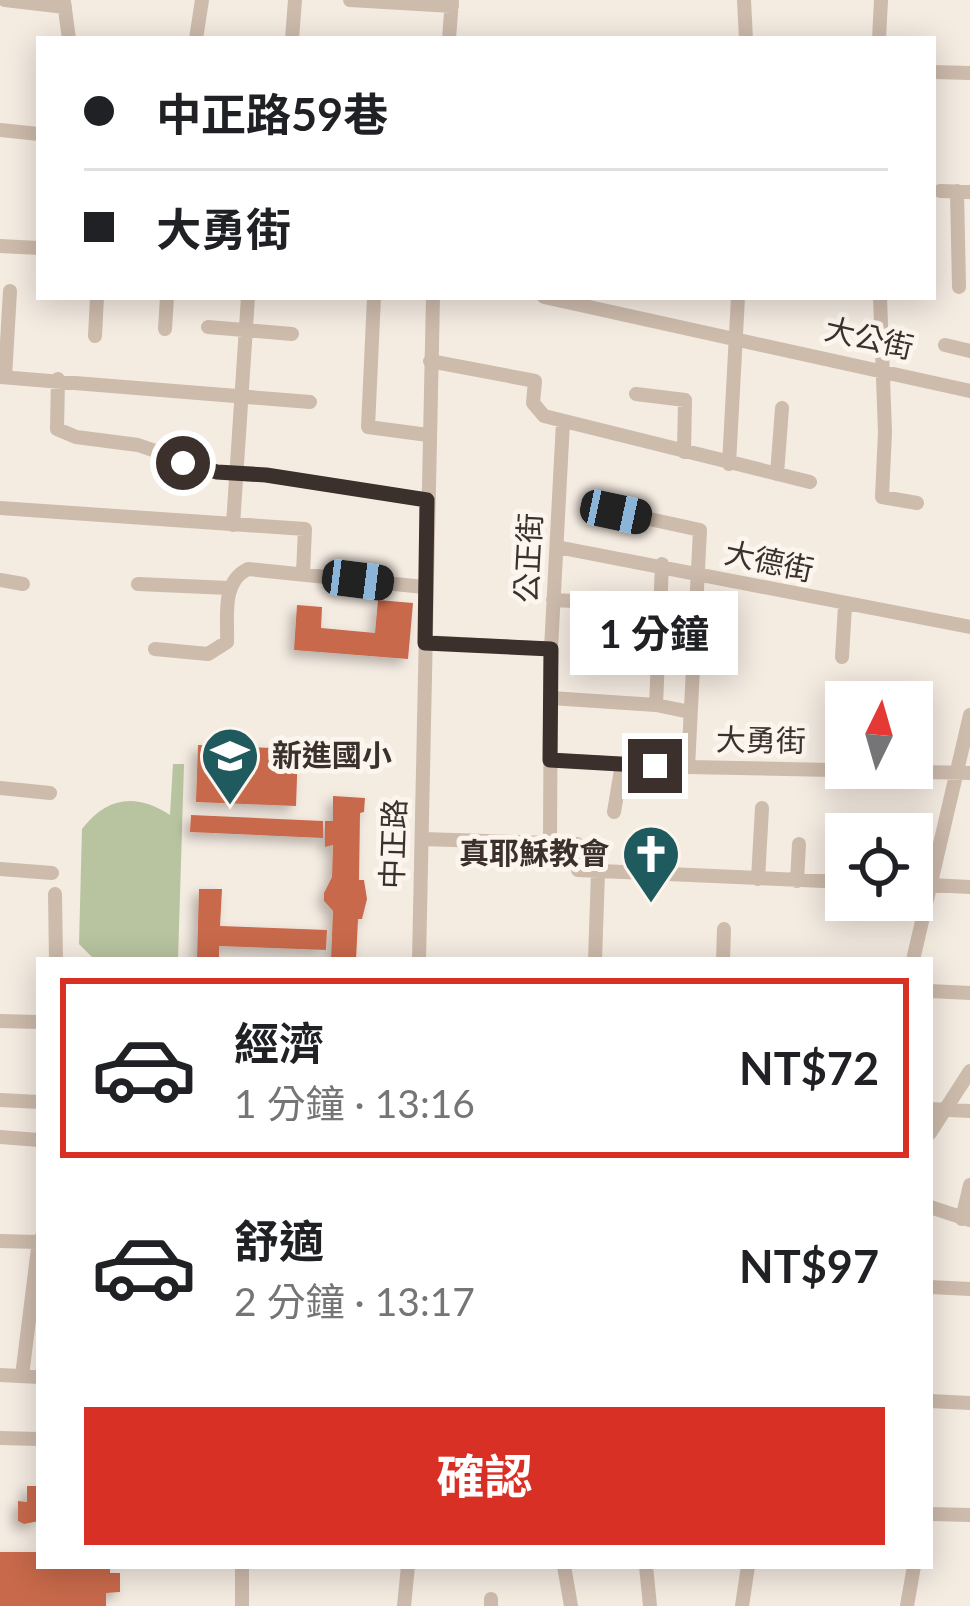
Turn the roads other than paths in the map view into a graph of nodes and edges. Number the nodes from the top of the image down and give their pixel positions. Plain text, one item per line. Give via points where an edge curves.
1 (5, 0) edge
2 (202, 0) edge
3 (295, 0) edge
4 (350, 0) edge
5 (744, 0) edge
6 (881, 0) edge
7 (452, 3) edge
8 (64, 4) edge
9 (69, 36) edge
10 (196, 36) edge
11 (292, 36) edge
12 (449, 36) edge
13 (746, 36) edge
14 (879, 36) edge
15 (936, 72) edge
16 (970, 73) edge
17 (0, 130) edge
18 (36, 134) edge
19 (940, 190) dead end
20 (964, 192) edge
21 (964, 226) edge
22 (0, 246) edge
23 (36, 248) edge
24 (964, 262) edge
25 (959, 287) dead end
26 (10, 291) dead end
27 (97, 300) edge
28 (167, 300) edge
29 (248, 300) edge
30 (374, 300) edge
31 (433, 300) edge
32 (558, 300) edge
33 (738, 300) edge
34 (880, 300) edge
35 (208, 327) dead end
36 (165, 329) dead end
37 (245, 329) junction
38 (292, 334) dead end
39 (95, 336) dead end
40 (737, 338) junction
41 (945, 345) dead end
42 (970, 351) edge
43 (430, 361) junction
44 (880, 369) junction
45 (3, 377) edge
46 (58, 380) junction
47 (970, 391) edge
48 (636, 394) dead end
49 (239, 397) junction
50 (310, 402) dead end
51 (782, 408) dead end
52 (563, 422) junction
53 (428, 435) junction
54 (684, 452) junction
55 (729, 464) junction
56 (235, 473) junction
57 (777, 474) junction
58 (810, 482) dead end
59 (427, 500) junction
60 (917, 503) dead end
61 (0, 508) edge
62 (616, 512) dead end
63 (233, 525) junction
64 (557, 547) junction
65 (662, 564) junction
66 (303, 573) junction
67 (697, 574) junction
68 (0, 580) edge
69 (23, 584) dead end
70 (138, 584) dead end
71 (424, 587) junction
72 (229, 588) junction
73 (554, 600) junction
74 (660, 604) junction
75 (845, 606) junction
76 (970, 627) edge
77 (425, 643) junction
78 (155, 649) dead end
79 (551, 649) junction
80 (842, 657) dead end
81 (551, 698) junction
82 (656, 705) junction
83 (691, 712) junction
84 (970, 715) edge
85 (550, 760) junction
86 (622, 764) junction
87 (688, 767) junction
88 (964, 772) edge
89 (0, 788) edge
90 (50, 793) dead end
91 (762, 808) dead end
92 (614, 812) dead end
93 (422, 839) junction
94 (550, 841) junction
95 (799, 844) dead end
96 (0, 869) edge
97 (598, 872) junction
98 (52, 873) dead end
99 (933, 874) edge
100 (758, 879) junction
101 (797, 881) junction
102 (825, 882) edge
103 (933, 884) edge
104 (970, 887) edge
105 (55, 895) dead end
106 (922, 921) edge
107 (724, 929) dead end
108 (56, 957) edge
109 (419, 957) edge
110 (595, 957) edge
111 (723, 957) edge
112 (914, 957) edge
113 (933, 991) edge
114 (970, 993) edge
115 (0, 1021) edge
116 (36, 1022) edge
117 (970, 1071) edge
118 (0, 1100) edge
119 (36, 1102) edge
120 (933, 1109) edge
121 (948, 1110) junction
122 (970, 1111) edge
123 (933, 1129) edge
124 (0, 1137) edge
125 (36, 1140) edge
126 (970, 1185) edge
127 (933, 1208) edge
128 (966, 1220) edge
129 (0, 1241) edge
130 (36, 1241) edge
131 (933, 1287) edge
132 (970, 1289) edge
133 (35, 1293) edge
134 (33, 1329) edge
135 (0, 1375) edge
136 (22, 1376) junction
137 (36, 1377) edge
138 (933, 1401) edge
139 (970, 1403) edge
140 (0, 1438) edge
141 (36, 1439) edge
142 (933, 1514) edge
143 (970, 1515) edge
144 (242, 1569) edge
145 (408, 1569) edge
146 (565, 1569) edge
147 (646, 1569) edge
148 (748, 1569) edge
149 (913, 1569) edge
150 (242, 1606) edge
151 (404, 1606) edge
152 (571, 1606) edge
153 (650, 1606) edge
154 (742, 1606) edge
155 (907, 1606) edge

1 - 8 street
2 - 10 street
3 - 11 street
4 - 7 street
5 - 13 street
6 - 14 street
7 - 12 street
8 - 9 street
15 - 16 street
17 - 18 street
19 - 20 street
20 - 21 street
21 - 24 street
22 - 23 street
24 - 25 street
26 - 45 street
27 - 39 street
28 - 36 street
29 - 37 street
30 - 53 street via 368,427
31 - 43 street, 中正路
32 - 40 street, 大公街
33 - 40 street
34 - 44 street
35 - 37 street
37 - 38 street
37 - 49 street
40 - 44 street, 大公街
40 - 55 street
41 - 42 street
43 - 52 street via 535,381 533,403
43 - 53 street, 中正路
44 - 47 street, 大公街
44 - 60 street via 883,497
45 - 46 street
46 - 49 street
46 - 56 street via 57,429
48 - 54 street via 685,400
49 - 50 street
49 - 56 street
51 - 57 street
52 - 54 street
52 - 64 street, 公正街
53 - 59 street, 中正路
54 - 55 street
55 - 57 street
56 - 59 street
56 - 63 street
57 - 58 street
59 - 71 street, 中正路
61 - 63 street
62 - 67 street via 700,530
63 - 66 street via 305,529
64 - 65 street, 大德街
64 - 73 street, 公正街
65 - 67 street, 大德街
65 - 74 street
66 - 71 street
66 - 72 street via 248,569
67 - 75 street, 大德街
67 - 83 street
68 - 69 street
70 - 72 street
71 - 77 street, 中正路
72 - 78 street via 227,642 208,654
73 - 74 street
73 - 79 street, 公正街
74 - 82 street
75 - 76 street, 大德街
75 - 80 street
77 - 79 street
77 - 93 street, 中正路
79 - 81 street, 公正街
81 - 82 street
81 - 85 street, 公正街
82 - 83 street
83 - 87 street
84 - 88 street
85 - 86 street, 大勇街
85 - 94 street, 公正街
86 - 87 street, 大勇街
86 - 92 street
87 - 88 street, 大勇街
88 - 99 street
89 - 90 street
91 - 100 street
93 - 94 street
93 - 109 street, 中正路
94 - 97 street via 577,844 578,870
95 - 101 street
96 - 98 street
97 - 100 street
97 - 110 street
100 - 101 street
101 - 102 street
103 - 104 street
105 - 108 street
106 - 112 street
107 - 111 street
113 - 114 street
115 - 116 street
117 - 121 street
118 - 119 street
120 - 121 street
121 - 122 street
121 - 123 street
124 - 125 street
126 - 128 street
127 - 128 street
129 - 130 street
131 - 132 street
133 - 134 street
134 - 136 street
135 - 136 street
136 - 137 street
138 - 139 street
140 - 141 street
142 - 143 street
144 - 150 street
145 - 151 street
146 - 152 street
147 - 153 street
148 - 154 street
149 - 155 street

